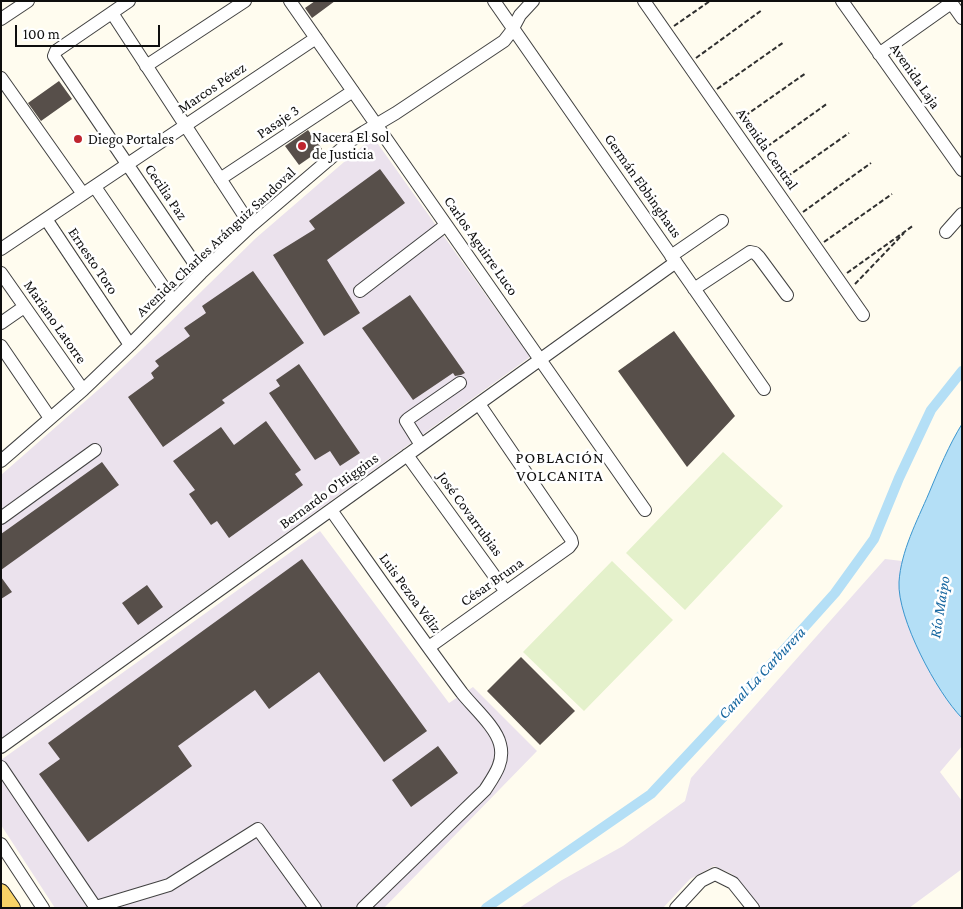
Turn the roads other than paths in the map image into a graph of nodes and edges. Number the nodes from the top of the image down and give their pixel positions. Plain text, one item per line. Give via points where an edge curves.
1 (28, 1) edge
2 (130, 1) edge
3 (245, 1) edge
4 (290, 1) edge
5 (494, 1) edge
6 (533, 1) edge
7 (644, 1) edge
8 (842, 1) edge
9 (951, 2) edge
10 (112, 13) junction
11 (962, 18) edge
12 (1, 20) edge
13 (513, 28) junction
14 (316, 38) junction
15 (879, 54) junction
16 (146, 66) junction
17 (1, 78) edge
18 (353, 91) junction
19 (376, 124) junction
20 (185, 126) junction
21 (128, 164) junction
22 (962, 170) edge
23 (220, 179) junction
24 (95, 186) junction
25 (83, 194) junction
26 (962, 214) edge
27 (46, 219) junction
28 (722, 221) dead end
29 (446, 225) junction
30 (251, 226) junction
31 (946, 232) dead end
32 (1, 249) edge
33 (674, 259) junction
34 (1, 273) edge
35 (201, 273) junction
36 (694, 289) junction
37 (360, 291) dead end
38 (788, 296) dead end
39 (173, 301) junction
40 (24, 306) junction
41 (863, 315) dead end
42 (1, 323) edge
43 (130, 345) junction
44 (1, 346) edge
45 (540, 360) junction
46 (460, 383) dead end
47 (764, 389) dead end
48 (83, 390) junction
49 (479, 404) junction
50 (50, 418) junction
51 (421, 445) junction
52 (96, 450) dead end
53 (407, 455) junction
54 (1, 461) edge
55 (330, 510) junction
56 (645, 510) dead end
57 (1, 518) edge
58 (506, 592) junction
59 (429, 647) junction
60 (1, 747) edge
61 (1, 767) edge
62 (1, 844) edge
63 (96, 907) edge
64 (43, 908) edge
65 (315, 908) edge
66 (363, 908) edge
67 (676, 908) edge
68 (753, 908) edge

1 - 12 street
2 - 10 street
3 - 16 street
4 - 14 street, Carlos Aguirre Luco
5 - 13 street, Germán Ebbinghaus
6 - 13 street, Avenida Charles Aránguiz Sandoval
7 - 41 street, Avenida Central
8 - 15 street, Avenida Laja
9 - 11 street
9 - 15 street
10 - 16 street
10 - 21 street, Cecilia Paz via 54,54
13 - 19 street, Avenida Charles Aránguiz Sandoval via 504,41
13 - 33 street, Germán Ebbinghaus
14 - 18 street, Carlos Aguirre Luco
14 - 20 street, Marcos Pérez
15 - 22 street, Avenida Laja
16 - 20 street
17 - 25 street
18 - 19 street, Carlos Aguirre Luco
18 - 23 street, Pasaje 3
19 - 29 street, Carlos Aguirre Luco
19 - 30 street, Avenida Charles Aránguiz Sandoval
20 - 21 street, Marcos Pérez
20 - 23 street
21 - 24 street, Marcos Pérez
21 - 35 street, Cecilia Paz
23 - 30 street
24 - 25 street, Marcos Pérez
24 - 39 street
25 - 27 street, Marcos Pérez
26 - 31 street
27 - 32 street, Marcos Pérez
27 - 43 street, Ernesto Toro
28 - 33 street, Bernardo O'Higgins
29 - 37 street
29 - 45 street, Carlos Aguirre Luco
30 - 35 street, Avenida Charles Aránguiz Sandoval
33 - 36 street, Germán Ebbinghaus
33 - 45 street, Bernardo O'Higgins
34 - 40 street, Mariano Latorre
35 - 39 street, Avenida Charles Aránguiz Sandoval
36 - 38 street via 750,252 759,257
36 - 47 street, Germán Ebbinghaus
39 - 43 street, Avenida Charles Aránguiz Sandoval
40 - 42 street
40 - 48 street, Mariano Latorre
43 - 48 street, Avenida Charles Aránguiz Sandoval
44 - 50 street
45 - 49 street, Bernardo O'Higgins
45 - 56 street, Carlos Aguirre Luco
46 - 51 street via 406,421
48 - 50 street, Avenida Charles Aránguiz Sandoval
49 - 51 street, Bernardo O'Higgins
49 - 58 street, César Bruna via 572,543
50 - 54 street, Avenida Charles Aránguiz Sandoval
51 - 53 street, Bernardo O'Higgins
52 - 57 street
53 - 55 street, Bernardo O'Higgins
53 - 58 street, José Covarrubias
55 - 59 street, Luis Pezoa Véliz
55 - 60 street, Bernardo O'Higgins
58 - 59 street, César Bruna
59 - 66 street, Luis Pezoa Véliz via 494,731 500,744 498,769 485,790
61 - 63 street
62 - 64 street
63 - 65 street via 169,885 258,829
67 - 68 street via 701,881 715,874 733,883

